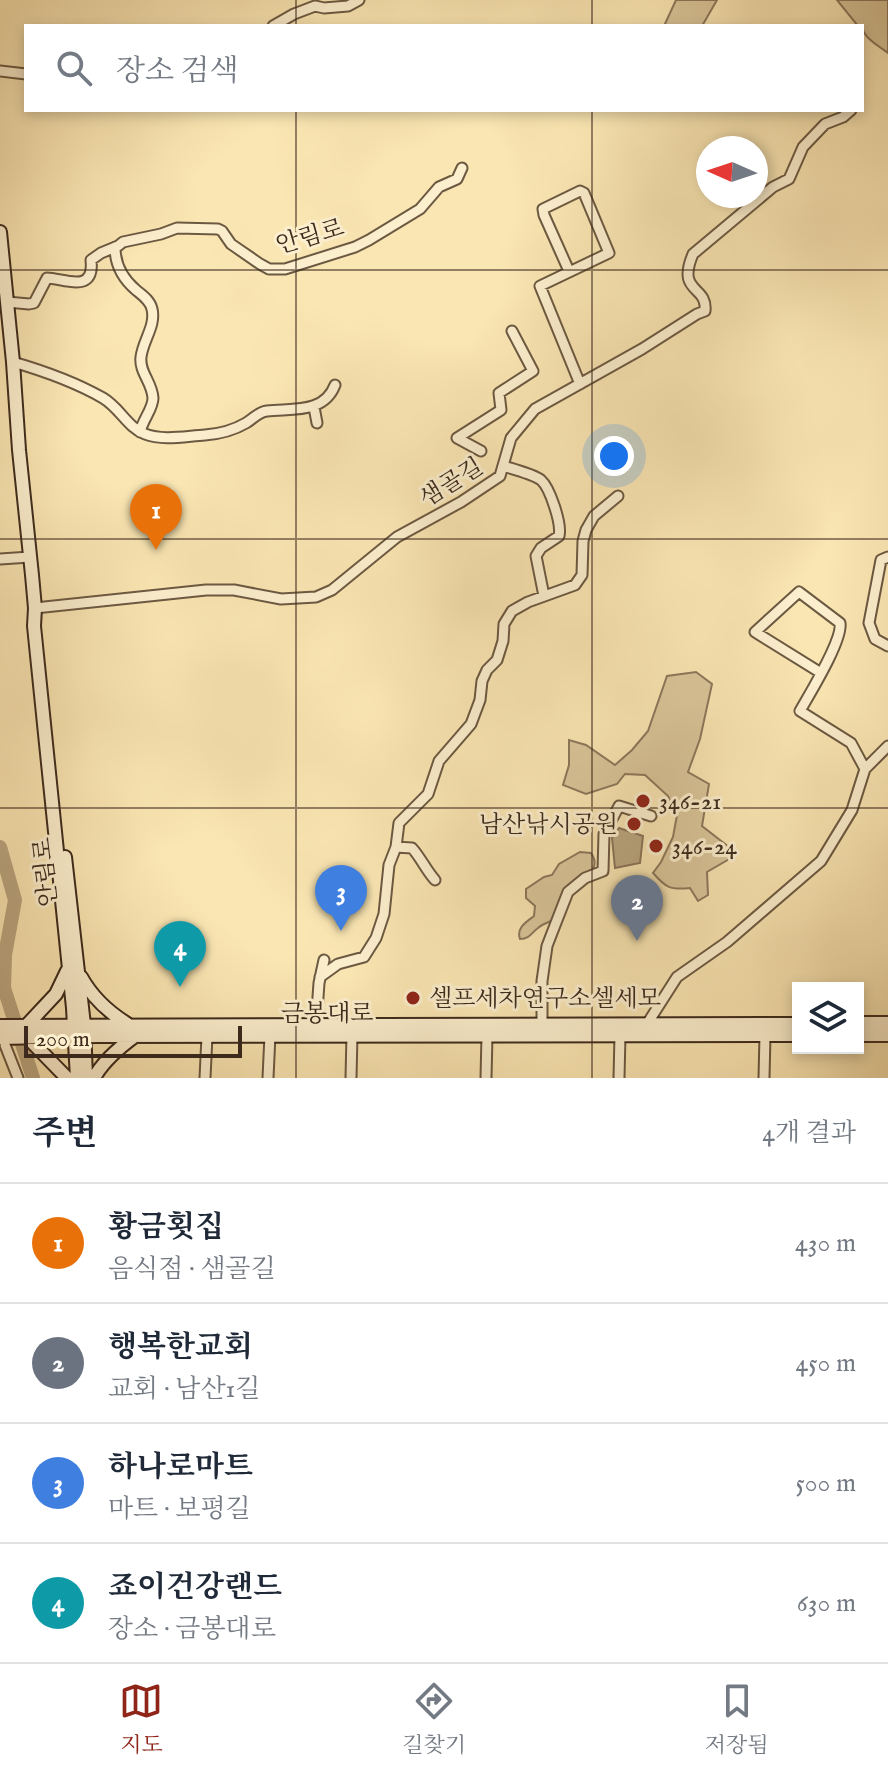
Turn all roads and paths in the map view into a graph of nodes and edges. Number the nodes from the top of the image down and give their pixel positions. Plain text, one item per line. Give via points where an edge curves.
1 (359, 0) edge
2 (276, 24) edge
3 (0, 71) edge
4 (24, 74) edge
5 (849, 112) edge
6 (462, 168) dead end
7 (0, 232) edge
8 (115, 247) junction
9 (569, 271) junction
10 (7, 302) junction
11 (512, 331) dead end
12 (5, 336) edge
13 (13, 362) junction
14 (580, 384) junction
15 (335, 385) dead end
16 (314, 407) junction
17 (317, 423) dead end
18 (140, 432) junction
19 (481, 451) dead end
20 (503, 466) junction
21 (618, 496) dead end
22 (30, 557) junction
23 (888, 557) edge
24 (0, 559) edge
25 (544, 596) junction
26 (35, 608) junction
27 (888, 646) edge
28 (821, 673) junction
29 (888, 746) edge
30 (865, 769) junction
31 (651, 816) dead end
32 (396, 847) junction
33 (435, 880) dead end
34 (324, 960) dead end
35 (73, 970) junction
36 (320, 977) junction
37 (864, 1023) edge
38 (888, 1023) edge
39 (542, 1024) junction
40 (647, 1024) junction
41 (792, 1024) edge
42 (316, 1025) junction
43 (0, 1026) edge
44 (132, 1030) junction
45 (27, 1031) junction
46 (79, 1031) junction
47 (270, 1035) junction
48 (352, 1035) junction
49 (487, 1035) junction
50 (620, 1035) junction
51 (765, 1035) junction
52 (792, 1035) edge
53 (864, 1035) edge
54 (888, 1035) edge
55 (207, 1036) junction
56 (3, 1042) edge
57 (18, 1078) edge
58 (67, 1078) edge
59 (77, 1078) edge
60 (86, 1078) edge
61 (94, 1078) edge
62 (205, 1078) edge
63 (268, 1078) edge
64 (351, 1078) edge
65 (486, 1078) edge
66 (619, 1078) edge
67 (764, 1078) edge

1 - 2 street via 348,6 315,6
3 - 4 street
5 - 14 street, 샘골길 via 825,124 803,147 789,179 693,254 690,284 703,295 705,311
6 - 8 street, 안림로 via 457,179 439,187 420,209 369,240 285,269 260,264 218,229 177,228
7 - 10 street, 안림로
8 - 10 street, 안림로 via 93,257 89,274 79,282 47,278 34,303
8 - 18 street via 128,283 152,307 140,365 152,389 152,404
9 - 9 street via 609,253 580,191 543,209
9 - 14 street via 540,289
10 - 12 street, 안림로
11 - 19 street via 533,371 502,389 501,410 457,438
12 - 13 street, 안림로
13 - 18 street via 41,369 104,399
13 - 22 street, 안림로
14 - 20 street, 샘골길 via 535,409 511,438
15 - 16 street
16 - 17 street
16 - 18 street via 266,411 221,433 165,437
20 - 25 street via 540,480 557,515 559,536 536,556
20 - 26 street, 샘골길 via 500,476 397,537 316,597 281,599 206,590
21 - 25 street via 586,530 582,575 575,585
22 - 24 street
22 - 26 street, 안림로
23 - 27 street via 881,560 869,623 875,639
25 - 32 street via 512,611 504,624 497,660 482,681 471,724 439,761 428,794 399,823
26 - 35 street, 안림로 via 41,625
28 - 28 street via 840,623 799,592 755,632
28 - 30 street via 800,711 851,743
29 - 30 street
30 - 40 street via 852,810 821,861 727,942 677,977
31 - 39 street via 619,806 604,834 603,871 568,892 547,946
32 - 33 street via 412,848
32 - 36 street via 376,938 364,957 338,964
34 - 36 street
35 - 44 street via 109,1013
35 - 45 street
35 - 46 street, 안림로
36 - 42 street
37 - 38 street
39 - 40 street, 금봉대로
39 - 42 street, 금봉대로
40 - 41 street, 금봉대로
42 - 44 street, 금봉대로
43 - 45 street, 금봉대로
44 - 46 street, 금봉대로
44 - 55 street, 금봉대로
44 - 61 street
45 - 46 street, 금봉대로
45 - 56 street, 금봉대로
45 - 58 street
46 - 59 street
46 - 60 street
47 - 48 street, 금봉대로
47 - 55 street, 금봉대로
47 - 63 street
48 - 49 street, 금봉대로
48 - 64 street
49 - 50 street, 금봉대로
49 - 65 street
50 - 51 street, 금봉대로
50 - 66 street
51 - 52 street, 금봉대로
51 - 67 street
53 - 54 street
55 - 62 street
56 - 57 street

